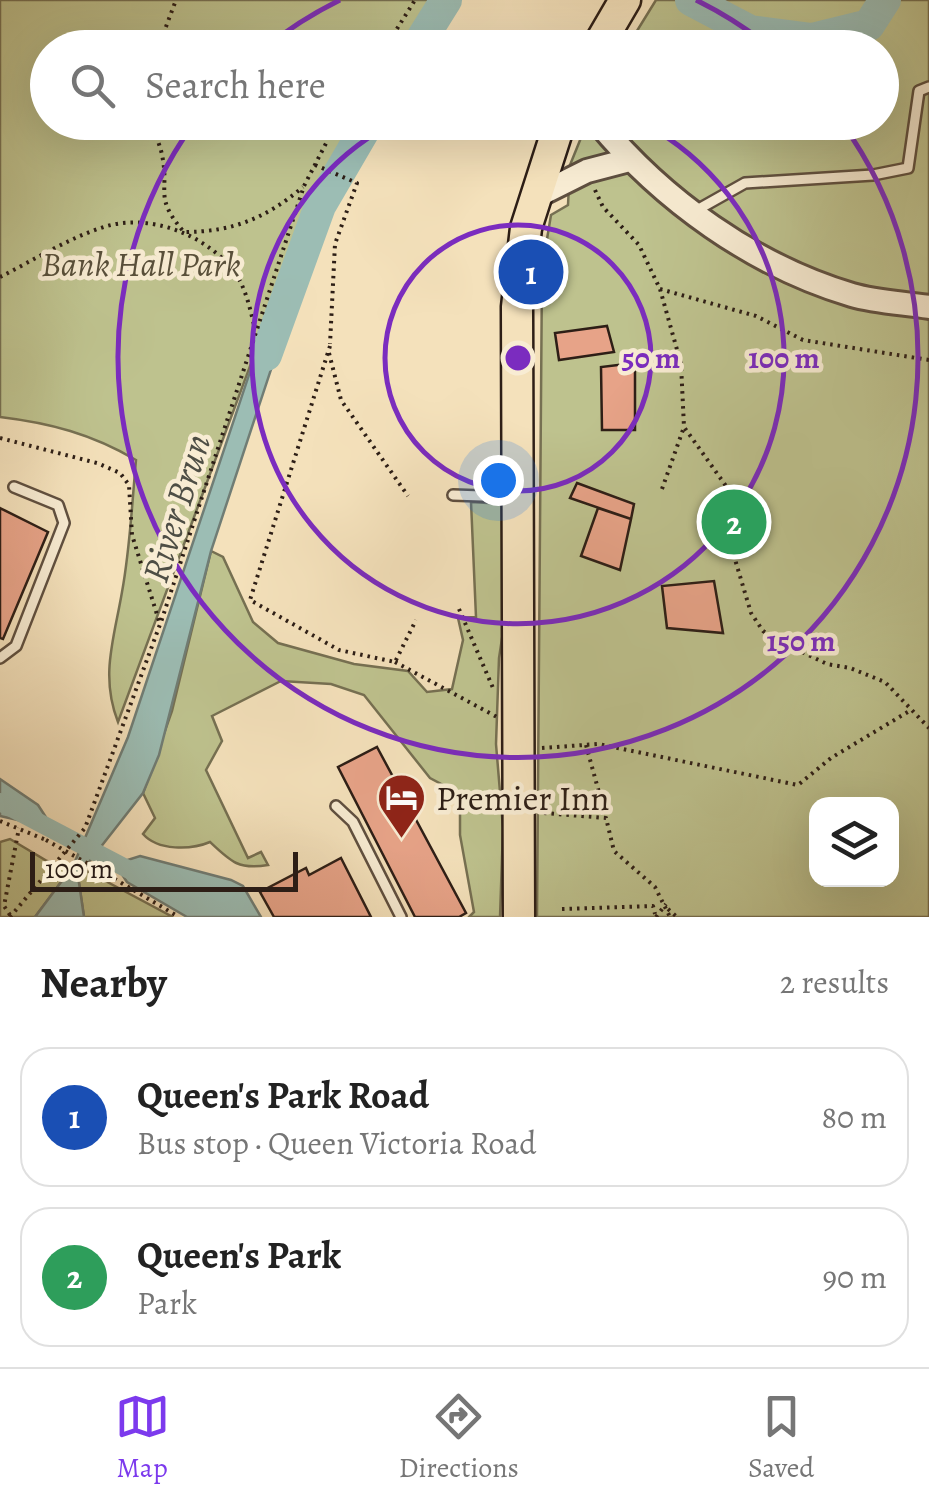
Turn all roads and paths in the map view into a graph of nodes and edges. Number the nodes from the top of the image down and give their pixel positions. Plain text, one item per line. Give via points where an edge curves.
1 (176, 0) edge
2 (416, 0) edge
3 (624, 0) edge
4 (165, 30) edge
5 (397, 30) edge
6 (607, 30) edge
7 (929, 88) edge
8 (157, 140) edge
9 (327, 140) edge
10 (554, 140) edge
11 (613, 140) edge
12 (630, 160) junction
13 (314, 165) junction
14 (586, 172) junction
15 (304, 186) junction
16 (535, 197) junction
17 (694, 212) junction
18 (184, 232) junction
19 (0, 276) edge
20 (660, 289) junction
21 (929, 307) edge
22 (255, 329) junction
23 (330, 346) junction
24 (929, 360) edge
25 (684, 427) junction
26 (0, 438) edge
27 (14, 487) dead end
28 (662, 489) dead end
29 (453, 495) dead end
30 (408, 496) dead end
31 (518, 498) junction
32 (458, 609) dead end
33 (416, 620) dead end
34 (160, 624) junction
35 (0, 658) edge
36 (396, 662) junction
37 (494, 691) dead end
38 (501, 708) dead end
39 (911, 710) junction
40 (929, 728) edge
41 (586, 745) junction
42 (519, 749) junction
43 (336, 806) dead end
44 (520, 810) junction
45 (606, 818) junction
46 (0, 822) edge
47 (19, 828) junction
48 (667, 907) junction
49 (562, 909) dead end
50 (11, 916) edge
51 (656, 916) edge
52 (179, 917) edge
53 (402, 917) edge
54 (520, 917) edge
55 (670, 917) edge
56 (677, 917) edge

1 - 4 path
2 - 5 path
3 - 6 highway
7 - 17 lane via 919,91 908,168 745,183
8 - 18 path via 168,213
9 - 13 path
10 - 16 highway
11 - 12 street
12 - 14 street
12 - 17 street
13 - 15 path
13 - 23 path via 357,182 335,244
14 - 16 street
14 - 20 path via 603,207 639,245
15 - 18 path via 256,221
15 - 22 path
16 - 31 highway via 517,308
17 - 21 street via 744,248 852,295
18 - 19 path via 150,222 108,226
18 - 22 path via 233,270
20 - 24 path via 756,316 803,340
20 - 25 path via 682,364
22 - 34 path
23 - 30 path via 341,400
23 - 36 path via 250,600 339,650
25 - 28 path
25 - 39 path via 736,500 738,578 750,614 763,630 827,664 885,682
26 - 34 path via 120,473 129,486 132,535
27 - 35 lane via 58,505 64,523 16,646
29 - 31 lane
31 - 42 highway
32 - 37 path
33 - 36 path
34 - 50 path via 86,828
36 - 38 path via 508,724
39 - 40 path
39 - 41 path via 798,785
41 - 42 path
41 - 45 path
42 - 44 highway
43 - 53 lane via 353,822
44 - 45 path
44 - 54 highway
45 - 48 path via 614,851 655,886
46 - 47 path
47 - 50 path via 4,906
47 - 52 path, bridge
48 - 51 path
48 - 55 path
48 - 56 path
49 - 51 path via 654,906

